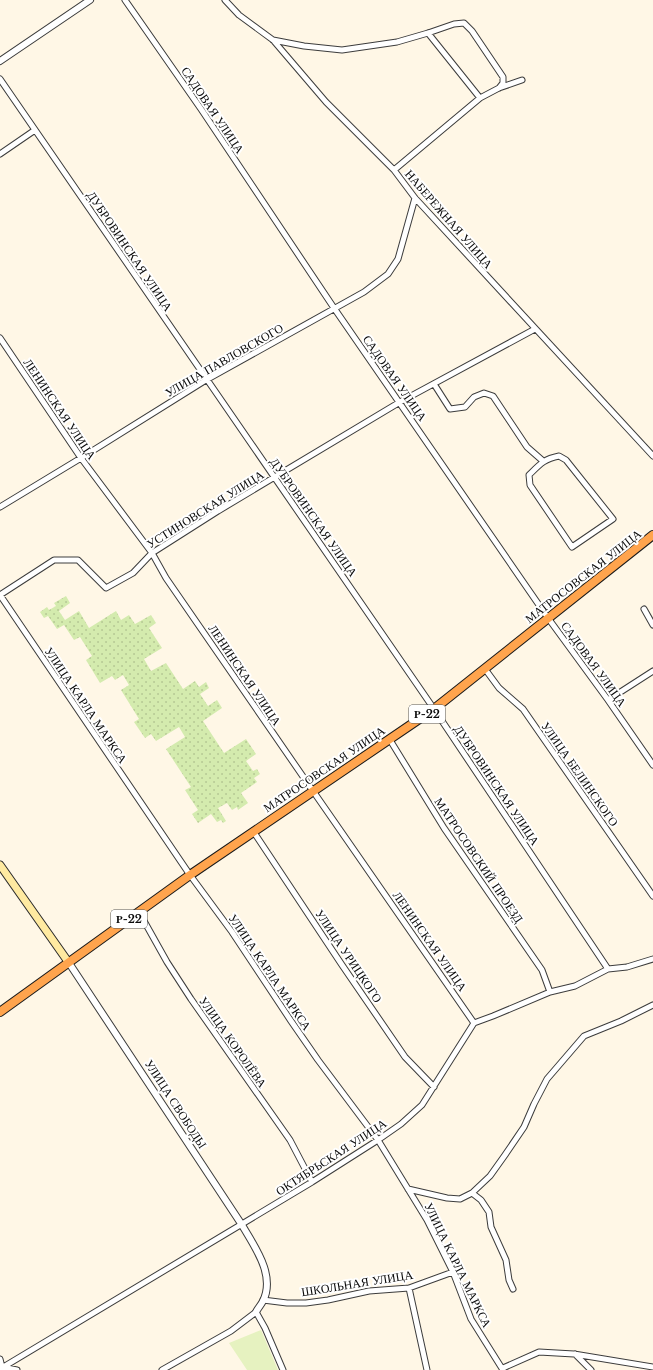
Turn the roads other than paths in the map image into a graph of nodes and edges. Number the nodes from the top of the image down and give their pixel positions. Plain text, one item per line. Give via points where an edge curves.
1 (90, 0) edge
2 (125, 0) edge
3 (225, 0) edge
4 (428, 33) junction
5 (273, 40) junction
6 (0, 61) edge
7 (0, 79) edge
8 (522, 80) dead end
9 (499, 88) junction
10 (480, 98) junction
11 (35, 130) junction
12 (0, 154) edge
13 (394, 170) junction
14 (415, 198) junction
15 (334, 308) junction
16 (535, 329) junction
17 (0, 338) edge
18 (206, 380) junction
19 (434, 384) junction
20 (400, 402) junction
21 (653, 456) edge
22 (81, 458) junction
23 (543, 461) junction
24 (275, 477) junction
25 (0, 507) edge
26 (653, 535) edge
27 (152, 553) junction
28 (1, 597) edge
29 (644, 610) dead end
30 (548, 618) junction
31 (653, 625) edge
32 (485, 669) junction
33 (653, 671) edge
34 (608, 700) junction
35 (434, 709) junction
36 (390, 740) junction
37 (653, 765) edge
38 (313, 791) junction
39 (253, 831) junction
40 (0, 864) edge
41 (190, 875) junction
42 (653, 896) edge
43 (138, 912) junction
44 (653, 959) edge
45 (69, 963) junction
46 (608, 969) junction
47 (550, 992) junction
48 (653, 1005) edge
49 (0, 1012) edge
50 (474, 1023) junction
51 (434, 1087) junction
52 (378, 1140) junction
53 (312, 1182) junction
54 (408, 1189) junction
55 (472, 1193) junction
56 (242, 1225) junction
57 (453, 1272) junction
58 (409, 1288) junction
59 (513, 1289) dead end
60 (263, 1300) junction
61 (256, 1312) junction
62 (574, 1354) junction
63 (0, 1359) edge
64 (653, 1367) edge
65 (1, 1368) edge
66 (503, 1369) edge
67 (17, 1370) edge
68 (162, 1370) edge
69 (283, 1370) edge
70 (427, 1370) edge
71 (591, 1370) edge

1 - 6 street
2 - 15 street, САДОВАЯ УЛИЦА
3 - 5 street, НАБЕРЕЖНАЯ УЛИЦА via 239,15
4 - 5 street via 397,42 342,50
4 - 9 street via 464,22 503,77 503,83
4 - 10 street
5 - 13 street, НАБЕРЕЖНАЯ УЛИЦА via 326,102
7 - 11 street, ДУБРОВИНСКАЯ УЛИЦА
8 - 9 street
9 - 10 street
10 - 13 street
11 - 12 street
11 - 18 street, ДУБРОВИНСКАЯ УЛИЦА
13 - 14 street, НАБЕРЕЖНАЯ УЛИЦА
14 - 15 street, УЛИЦА ПАВЛОВСКОГО via 394,267 364,292
14 - 16 street, НАБЕРЕЖНАЯ УЛИЦА
15 - 18 street, УЛИЦА ПАВЛОВСКОГО
15 - 20 street, САДОВАЯ УЛИЦА
16 - 19 street, УСТИНОВСКАЯ УЛИЦА
16 - 21 street, НАБЕРЕЖНАЯ УЛИЦА
17 - 22 street, ЛЕНИНСКАЯ УЛИЦА
18 - 22 street, УЛИЦА ПАВЛОВСКОГО
18 - 24 street, ДУБРОВИНСКАЯ УЛИЦА
19 - 20 street, УСТИНОВСКАЯ УЛИЦА
19 - 23 street via 450,409 465,407 474,397 484,393 493,396 527,447
20 - 24 street, УСТИНОВСКАЯ УЛИЦА
20 - 30 street, САДОВАЯ УЛИЦА
22 - 25 street, УЛИЦА ПАВЛОВСКОГО
22 - 27 street, ЛЕНИНСКАЯ УЛИЦА
23 - 23 street via 559,456 566,460 613,519 572,547 530,485 529,475
24 - 27 street, УСТИНОВСКАЯ УЛИЦА
24 - 35 street, ДУБРОВИНСКАЯ УЛИЦА
26 - 30 highway, МАТРОСОВСКАЯ УЛИЦА / Р-22
27 - 28 street, УСТИНОВСКАЯ УЛИЦА via 132,573 106,588 78,560 54,560
27 - 38 street, ЛЕНИНСКАЯ УЛИЦА via 166,578
28 - 41 street, УЛИЦА КАРЛА МАРКСА
29 - 31 street
30 - 32 highway, МАТРОСОВСКАЯ УЛИЦА / Р-22
30 - 34 street, САДОВАЯ УЛИЦА
32 - 35 highway, МАТРОСОВСКАЯ УЛИЦА / Р-22
32 - 42 street, УЛИЦА БЕЛИНСКОГО via 499,688 523,709
33 - 34 street
34 - 37 street, САДОВАЯ УЛИЦА
35 - 36 highway, МАТРОСОВСКАЯ УЛИЦА / Р-22
35 - 46 street, ДУБРОВИНСКАЯ УЛИЦА
36 - 38 highway, МАТРОСОВСКАЯ УЛИЦА / Р-22
36 - 47 street, МАТРОСОВСКИЙ ПРОЕЗД via 444,828 542,970
38 - 39 highway, МАТРОСОВСКАЯ УЛИЦА / Р-22
38 - 50 street, ЛЕНИНСКАЯ УЛИЦА
39 - 41 highway, МАТРОСОВСКАЯ УЛИЦА / Р-22
39 - 51 street, УЛИЦА УРИЦКОГО via 405,1057
40 - 45 main road, УЛИЦА СВОБОДЫ
41 - 43 highway, МАТРОСОВСКАЯ УЛИЦА / Р-22
41 - 52 street, УЛИЦА КАРЛА МАРКСА via 232,932 318,1060
43 - 45 highway, МАТРОСОВСКАЯ УЛИЦА / Р-22
43 - 53 street, УЛИЦА КОРОЛЁВА via 191,999 290,1140
44 - 46 street via 627,967
45 - 49 highway, МАТРОСОВСКАЯ УЛИЦА / Р-22
45 - 56 street, УЛИЦА СВОБОДЫ
46 - 47 street via 575,986
47 - 50 street
48 - 55 street via 584,1036 547,1079 524,1127 490,1176
50 - 51 street, ОКТЯБРЬСКАЯ УЛИЦА
51 - 52 street, ОКТЯБРЬСКАЯ УЛИЦА via 422,1105
52 - 53 street, ОКТЯБРЬСКАЯ УЛИЦА
52 - 54 street, УЛИЦА КАРЛА МАРКСА
53 - 56 street, ОКТЯБРЬСКАЯ УЛИЦА
54 - 55 street via 460,1199
54 - 57 street, УЛИЦА КАРЛА МАРКСА
55 - 59 street via 481,1200 489,1212 491,1227 506,1260
56 - 60 street, УЛИЦА СВОБОДЫ via 261,1258 266,1276
56 - 65 street, ОКТЯБРЬСКАЯ УЛИЦА
57 - 58 street, ШКОЛЬНАЯ УЛИЦА
57 - 66 street, УЛИЦА КАРЛА МАРКСА via 471,1319
58 - 60 street, ШКОЛЬНАЯ УЛИЦА via 369,1291 306,1303
58 - 70 street
60 - 61 street, УЛИЦА СВОБОДЫ
61 - 68 street via 231,1331
61 - 69 street
62 - 64 street
62 - 66 street via 539,1352
62 - 71 street
63 - 65 street
65 - 67 street

